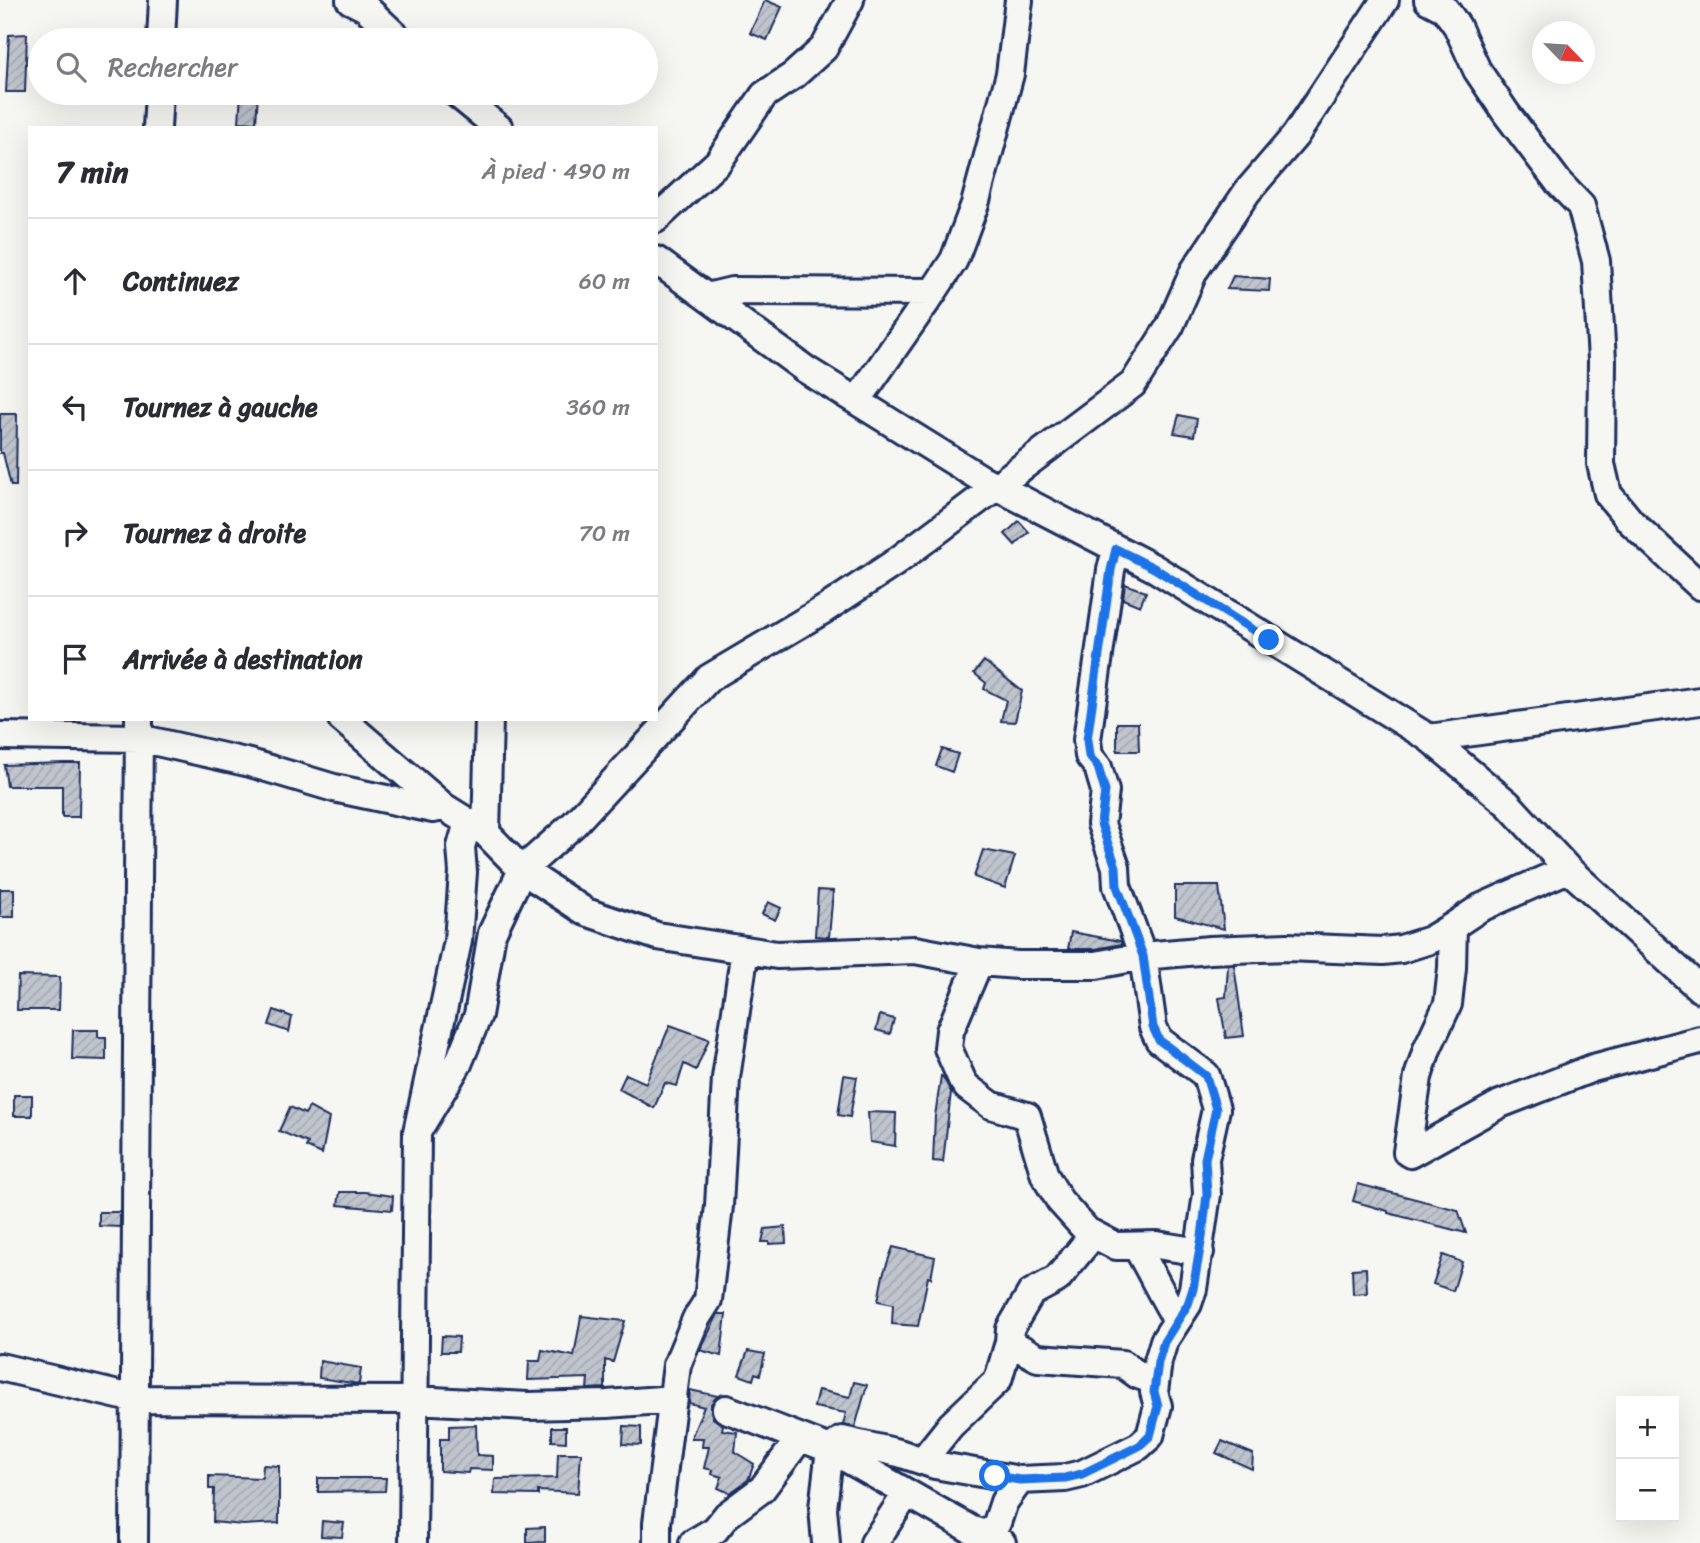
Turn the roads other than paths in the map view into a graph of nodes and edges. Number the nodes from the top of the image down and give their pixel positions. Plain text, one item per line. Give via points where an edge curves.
1 (163, 0) edge
2 (350, 0) edge
3 (850, 0) edge
4 (1019, 0) edge
5 (1385, 0) edge
6 (1428, 0) edge
7 (162, 28) edge
8 (387, 28) edge
9 (158, 105) edge
10 (471, 105) edge
11 (157, 126) edge
12 (497, 126) edge
13 (658, 217) edge
14 (658, 261) edge
15 (933, 292) junction
16 (707, 298) junction
17 (856, 401) junction
18 (996, 487) junction
19 (1116, 549) junction
20 (1700, 586) edge
21 (1700, 702) edge
22 (344, 721) edge
23 (489, 721) edge
24 (139, 729) edge
25 (0, 736) edge
26 (1429, 738) junction
27 (444, 807) junction
28 (477, 827) junction
29 (1568, 869) junction
30 (522, 870) junction
31 (1453, 926) junction
32 (745, 950) junction
33 (1143, 956) junction
34 (979, 962) junction
35 (1700, 989) edge
36 (1700, 1040) edge
37 (417, 1132) junction
38 (1093, 1235) junction
39 (1136, 1246) junction
40 (1200, 1252) junction
41 (1177, 1320) junction
42 (1009, 1342) junction
43 (0, 1367) edge
44 (1155, 1381) junction
45 (135, 1399) junction
46 (674, 1399) junction
47 (415, 1400) junction
48 (726, 1409) dead end
49 (800, 1438) junction
50 (830, 1449) junction
51 (923, 1460) junction
52 (1020, 1480) junction
53 (907, 1493) junction
54 (657, 1533) edge
55 (986, 1539) edge
56 (134, 1543) edge
57 (414, 1543) edge
58 (694, 1543) edge
59 (826, 1543) edge
60 (874, 1543) edge

1 - 7 street
2 - 8 street
3 - 13 street via 824,48 764,95 718,163
4 - 15 street via 1010,74 975,204 954,260
5 - 18 street via 1295,136 1247,192 1194,271 1170,326 1133,384
6 - 20 street via 1445,9 1506,113 1581,206 1596,261 1602,360 1601,464 1608,494 1631,522
9 - 11 street
10 - 12 street
14 - 16 street
15 - 16 street via 732,291
15 - 17 street
16 - 17 street
17 - 18 street
18 - 19 street
18 - 30 street via 870,579 709,678 574,824
19 - 26 street
19 - 33 street via 1087,740 1105,791 1101,824 1116,867 1117,886
21 - 26 street
22 - 27 street
23 - 28 street
24 - 25 street
24 - 27 street via 334,788 433,809
24 - 45 street
26 - 29 street via 1508,804
27 - 28 street
28 - 30 street
28 - 37 street via 461,847 458,941
29 - 31 street via 1480,908
29 - 35 street
30 - 32 street via 586,912 657,936
30 - 37 street via 492,933 478,1016 458,1064
31 - 33 street via 1430,940 1382,951 1287,947
31 - 36 street via 1448,1004 1418,1077 1410,1154 1511,1100 1593,1068
32 - 34 street via 777,955 915,950
32 - 46 street via 726,1078 708,1300 682,1348
33 - 34 street via 1096,965
33 - 40 street via 1159,1040 1206,1076 1216,1109 1205,1159 1207,1194
34 - 38 street via 950,1031 948,1048 957,1071 967,1087 991,1105 1027,1116 1045,1176 1060,1201
37 - 47 street
38 - 39 street via 1116,1247
38 - 42 street via 1057,1279 1031,1293 1010,1329
39 - 40 street
39 - 41 street
40 - 41 street via 1188,1304
41 - 44 street via 1164,1342
42 - 44 street via 1038,1357 1123,1364
42 - 51 street via 998,1380 951,1425
43 - 45 street
44 - 52 street via 1158,1406 1150,1436 1139,1446 1082,1474
45 - 47 street
45 - 56 street
46 - 47 street via 528,1406
46 - 54 street
47 - 57 street
48 - 49 street
49 - 50 street
49 - 58 street via 762,1489
50 - 51 street via 842,1440 852,1441
50 - 53 street
50 - 59 street via 823,1507
51 - 52 street
52 - 55 street
53 - 55 street
53 - 60 street
54 - 58 street via 678,1528

